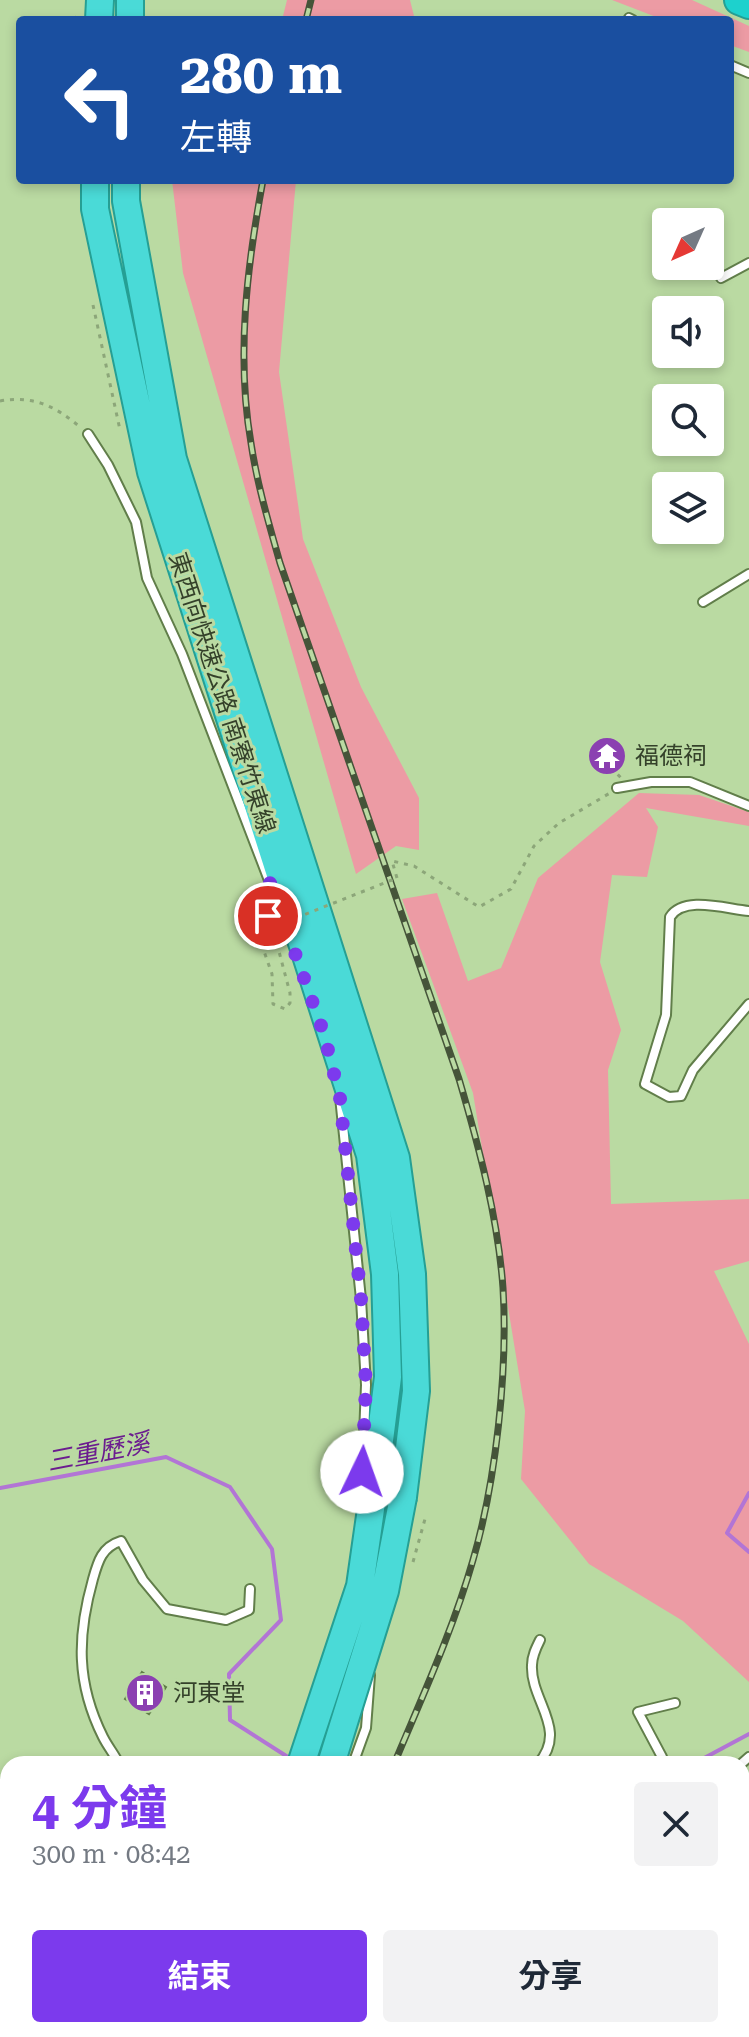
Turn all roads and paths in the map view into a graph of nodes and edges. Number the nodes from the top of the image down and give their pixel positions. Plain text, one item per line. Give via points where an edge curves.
1 (100, 0) edge
2 (739, 0) edge
3 (749, 4) edge
4 (87, 16) edge
5 (95, 184) edge
6 (126, 184) edge
7 (749, 263) edge
8 (724, 276) edge
9 (0, 401) edge
10 (88, 434) joint
11 (749, 574) edge
12 (703, 602) dead end
13 (617, 788) joint
14 (749, 806) edge
15 (267, 875) junction
16 (271, 888) dead end
17 (749, 911) edge
18 (281, 914) dead end
19 (748, 1004) edge
20 (250, 1589) dead end
21 (365, 1598) dead end
22 (367, 1612) dead end
23 (540, 1640) dead end
24 (675, 1703) dead end
25 (114, 1756) edge
26 (304, 1756) edge
27 (333, 1756) edge
28 (355, 1756) edge
29 (544, 1756) edge
30 (661, 1756) edge

1 - 4 highway
2 - 3 highway
5 - 26 highway, 東西向快速公路 南寮竹東線, bridge via 95,209 151,472 370,1155 385,1274 388,1377 360,1586
6 - 27 highway, 東西向快速公路 南寮竹東線, bridge via 173,459 396,1158 412,1274 416,1391 403,1497 385,1591
7 - 8 lane
9 - 10 path via 15,398 56,406
10 - 15 lane via 136,522 147,578
11 - 12 lane
13 - 14 lane via 690,782
13 - 15 path, bridge via 559,823 534,846 511,889 479,907 414,866 392,861 397,878 268,929 259,937 272,974 273,1004 285,1009 290,993 264,899
15 - 16 lane
17 - 19 lane via 689,905 670,917 666,1015 645,1084 669,1097 681,1096 693,1070
18 - 21 lane via 324,1034 340,1098 366,1385
20 - 25 lane via 249,1610 226,1620 167,1609 121,1541 110,1544 102,1554 80,1640 83,1681
22 - 28 lane via 369,1699
23 - 29 lane via 531,1667 551,1738
24 - 30 lane via 638,1712

